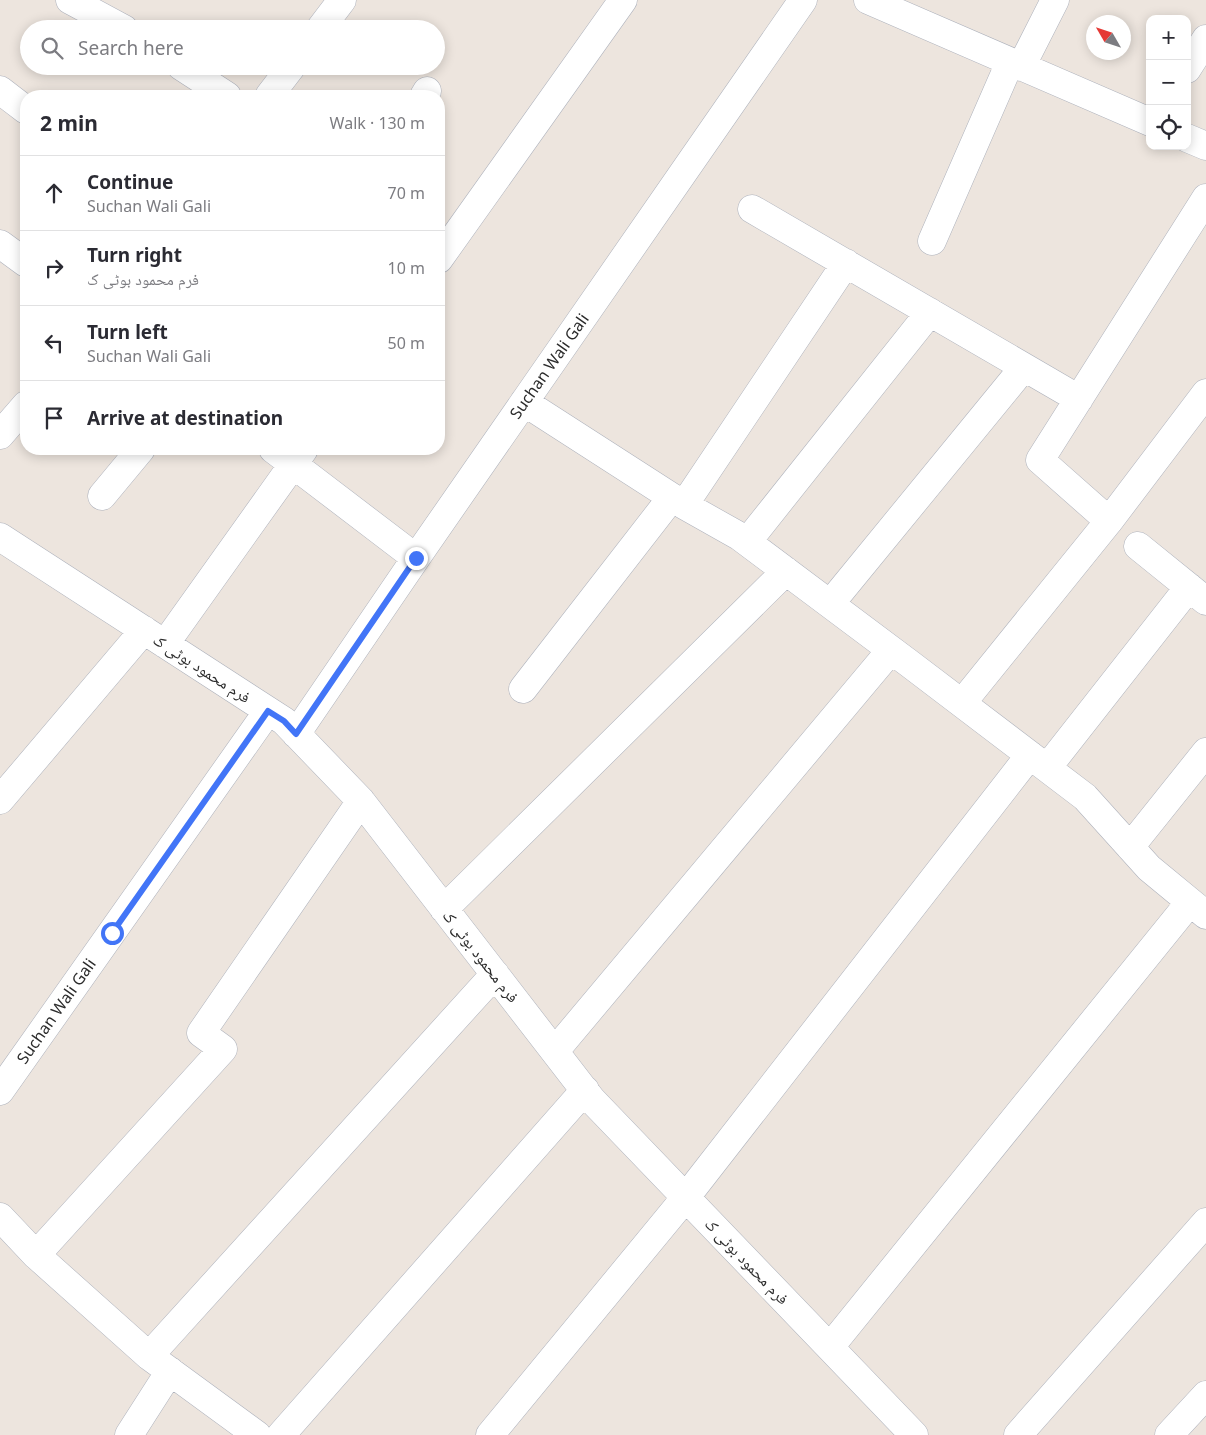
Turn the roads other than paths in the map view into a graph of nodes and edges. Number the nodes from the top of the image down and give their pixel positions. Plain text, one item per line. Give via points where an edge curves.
1 (70, 0) edge
2 (623, 0) edge
3 (803, 0) edge
4 (1055, 0) edge
5 (879, 2) edge
6 (107, 20) edge
7 (1206, 39) edge
8 (1191, 63) edge
9 (1016, 64) junction
10 (195, 75) edge
11 (285, 75) edge
12 (0, 90) edge
13 (218, 90) edge
14 (274, 90) edge
15 (20, 105) edge
16 (1146, 120) edge
17 (1191, 140) edge
18 (1206, 146) edge
19 (1206, 198) edge
20 (752, 208) dead end
21 (932, 241) dead end
22 (0, 244) edge
23 (445, 251) edge
24 (20, 259) edge
25 (846, 263) junction
26 (930, 312) junction
27 (1024, 367) junction
28 (1206, 392) edge
29 (1079, 399) junction
30 (524, 402) junction
31 (20, 412) edge
32 (0, 436) edge
33 (136, 455) edge
34 (289, 455) edge
35 (291, 455) edge
36 (102, 496) dead end
37 (678, 501) junction
38 (1109, 522) junction
39 (0, 537) edge
40 (747, 542) junction
41 (1138, 546) dead end
42 (416, 558) junction
43 (786, 571) junction
44 (1197, 594) edge
45 (830, 604) junction
46 (154, 637) junction
47 (891, 650) junction
48 (523, 689) dead end
49 (962, 703) junction
50 (268, 711) junction
51 (296, 734) junction
52 (1206, 752) edge
53 (1038, 762) junction
54 (0, 800) edge
55 (361, 801) junction
56 (1130, 847) junction
57 (1198, 908) edge
58 (444, 909) junction
59 (495, 974) junction
60 (555, 1051) junction
61 (585, 1090) junction
62 (0, 1091) edge
63 (686, 1197) junction
64 (0, 1216) edge
65 (1206, 1222) edge
66 (36, 1254) junction
67 (830, 1347) junction
68 (159, 1363) junction
69 (1206, 1394) edge
70 (129, 1435) edge
71 (257, 1435) edge
72 (281, 1435) edge
73 (490, 1435) edge
74 (914, 1435) edge
75 (1018, 1435) edge
76 (1169, 1435) edge

1 - 6 street
2 - 23 street
3 - 30 street, Suchan Wali Gali
4 - 9 street
5 - 9 street
7 - 8 street
9 - 16 street
9 - 21 street
10 - 13 street
11 - 14 street
12 - 15 street
17 - 18 street
19 - 29 street
20 - 25 street
22 - 24 street
25 - 26 street
25 - 37 street
26 - 27 street
26 - 40 street
27 - 29 street
27 - 45 street
28 - 38 street
29 - 38 street via 1040,460
30 - 37 street
30 - 42 street, Suchan Wali Gali
31 - 32 street
33 - 36 street
34 - 46 street
35 - 42 street
37 - 40 street
37 - 48 street
38 - 49 street
39 - 46 street, فرم محمود بوٹی ک
40 - 43 street
41 - 44 street
42 - 51 street, Suchan Wali Gali
43 - 45 street
43 - 58 street
44 - 53 street
45 - 47 street
46 - 50 street, فرم محمود بوٹی ک
46 - 54 street
47 - 49 street
47 - 60 street
49 - 53 street
50 - 51 street, فرم محمود بوٹی ک
50 - 62 street, Suchan Wali Gali
51 - 55 street, فرم محمود بوٹی ک
52 - 56 street
53 - 56 street via 1085,797
53 - 63 street
55 - 58 street, فرم محمود بوٹی ک
55 - 66 street via 201,1033 223,1049
56 - 57 street via 1149,868
57 - 67 street
58 - 59 street, فرم محمود بوٹی ک
59 - 60 street, فرم محمود بوٹی ک
59 - 68 street
60 - 61 street, فرم محمود بوٹی ک
61 - 63 street, فرم محمود بوٹی ک
61 - 72 street
63 - 67 street, فرم محمود بوٹی ک
63 - 73 street
64 - 66 street
65 - 75 street
66 - 68 street
67 - 74 street, فرم محمود بوٹی ک
68 - 70 street
68 - 71 street
69 - 76 street

